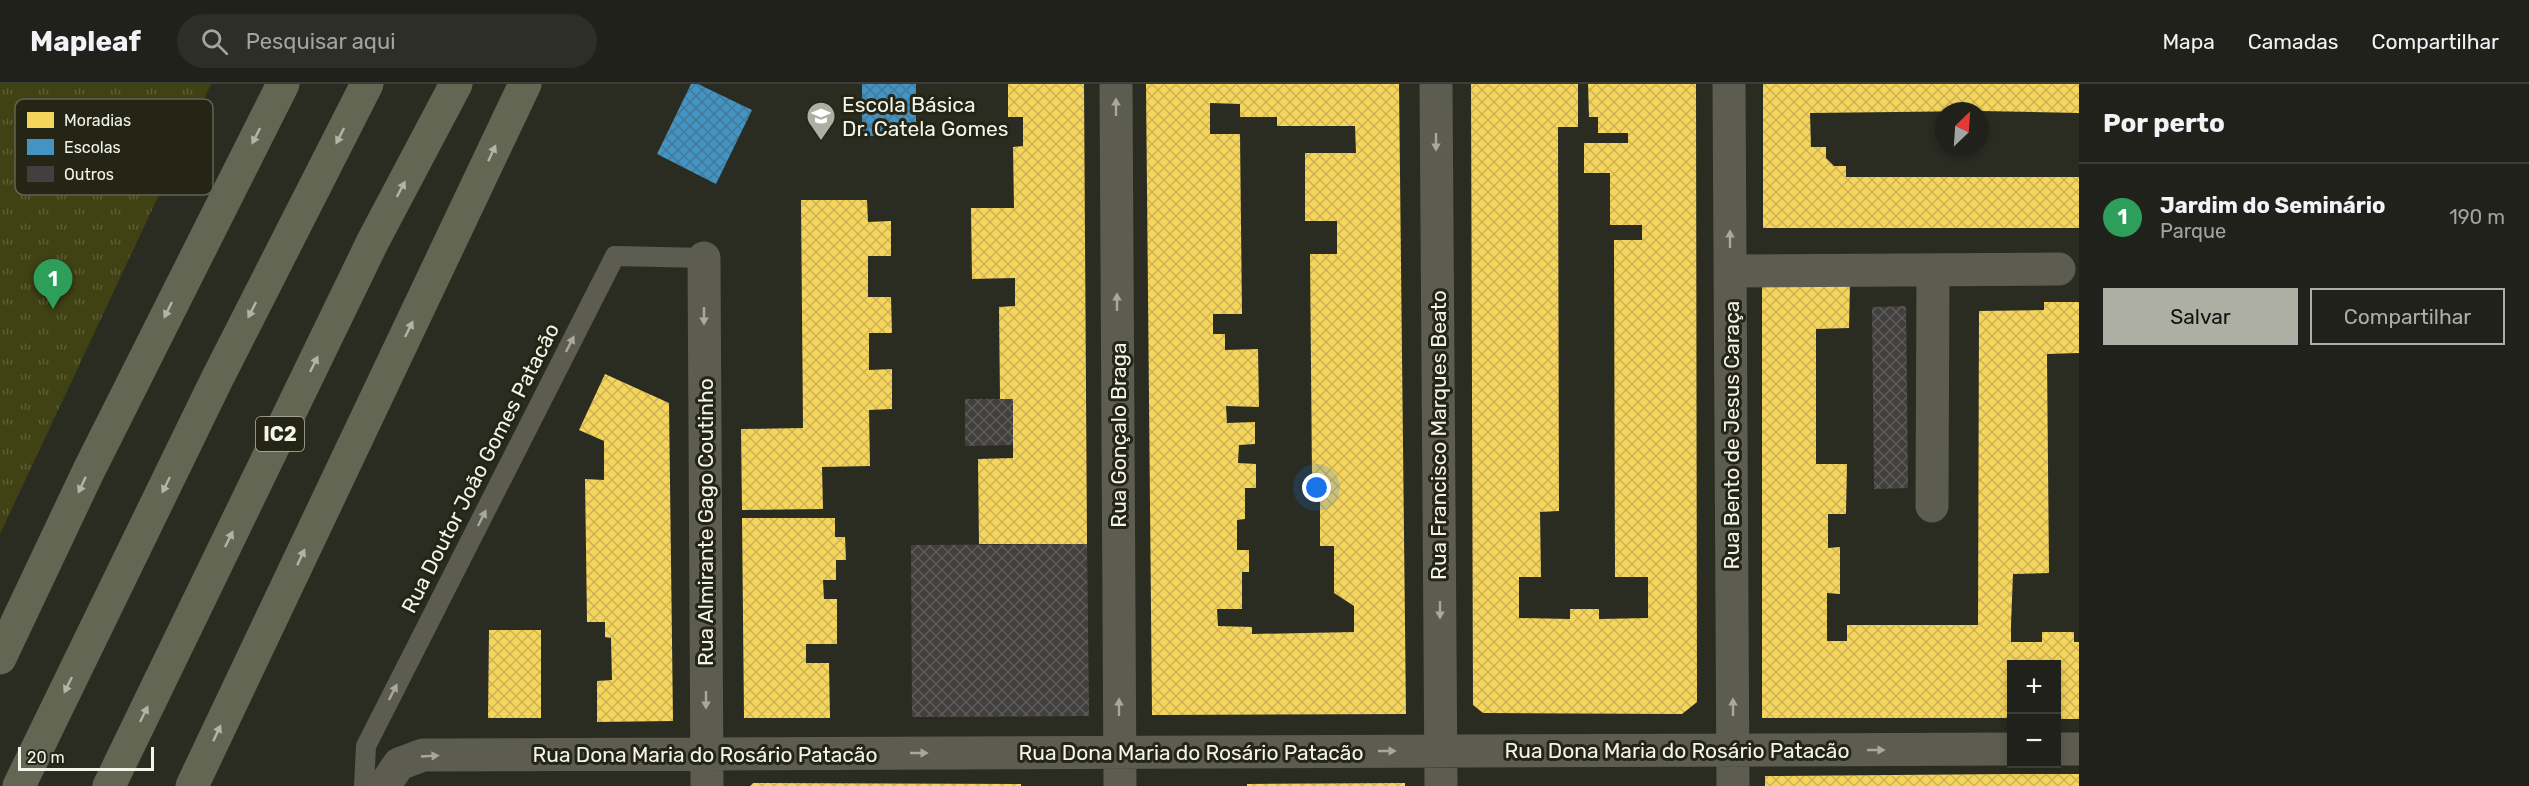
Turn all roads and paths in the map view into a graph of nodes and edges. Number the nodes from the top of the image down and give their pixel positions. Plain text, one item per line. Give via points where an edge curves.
1 (282, 84) edge
2 (368, 84) edge
3 (456, 84) edge
4 (525, 84) edge
5 (1116, 84) edge
6 (1436, 84) edge
7 (1729, 84) edge
8 (704, 258) joint
9 (2059, 269) dead end
10 (1932, 270) junction
11 (1730, 271) junction
12 (1932, 506) dead end
13 (0, 658) edge
14 (2007, 749) edge
15 (2061, 749) edge
16 (2079, 749) edge
17 (1733, 750) junction
18 (1441, 751) junction
19 (1120, 752) junction
20 (706, 753) junction
21 (19, 786) edge
22 (109, 786) edge
23 (192, 786) edge
24 (364, 786) edge
25 (384, 786) edge
26 (707, 786) edge
27 (1120, 786) edge
28 (1441, 786) edge
29 (1733, 786) edge

1 -> 13 highway via 89,470
2 -> 21 highway via 217,379
22 -> 3 highway, IC2 via 374,241
23 -> 4 highway
19 -> 5 street, Rua Gonçalo Braga
6 -> 18 street, Rua Francisco Marques Beato
11 -> 7 street, Rua Bento de Jesus Caraça
8 -> 20 street, Rua Almirante Gago Coutinho
24 -> 8 lane, Rua Doutor João Gomes Patacão via 366,746 615,256
9 - 10 street
10 - 11 street
10 - 12 street
17 -> 11 street, Rua Bento de Jesus Caraça
17 -> 14 street, Rua Dona Maria do Rosário Patacão
15 - 16 street
17 - 18 street, Rua Dona Maria do Rosário Patacão
17 - 29 street, Rua Bento de Jesus Caraça
19 -> 18 street, Rua Dona Maria do Rosário Patacão
18 - 28 street, Rua Francisco Marques Beato
20 -> 19 street, Rua Dona Maria do Rosário Patacão
19 - 27 street, Rua Gonçalo Braga
25 -> 20 street, Rua Dona Maria do Rosário Patacão via 399,764 423,755
20 - 26 street, Rua Almirante Gago Coutinho

